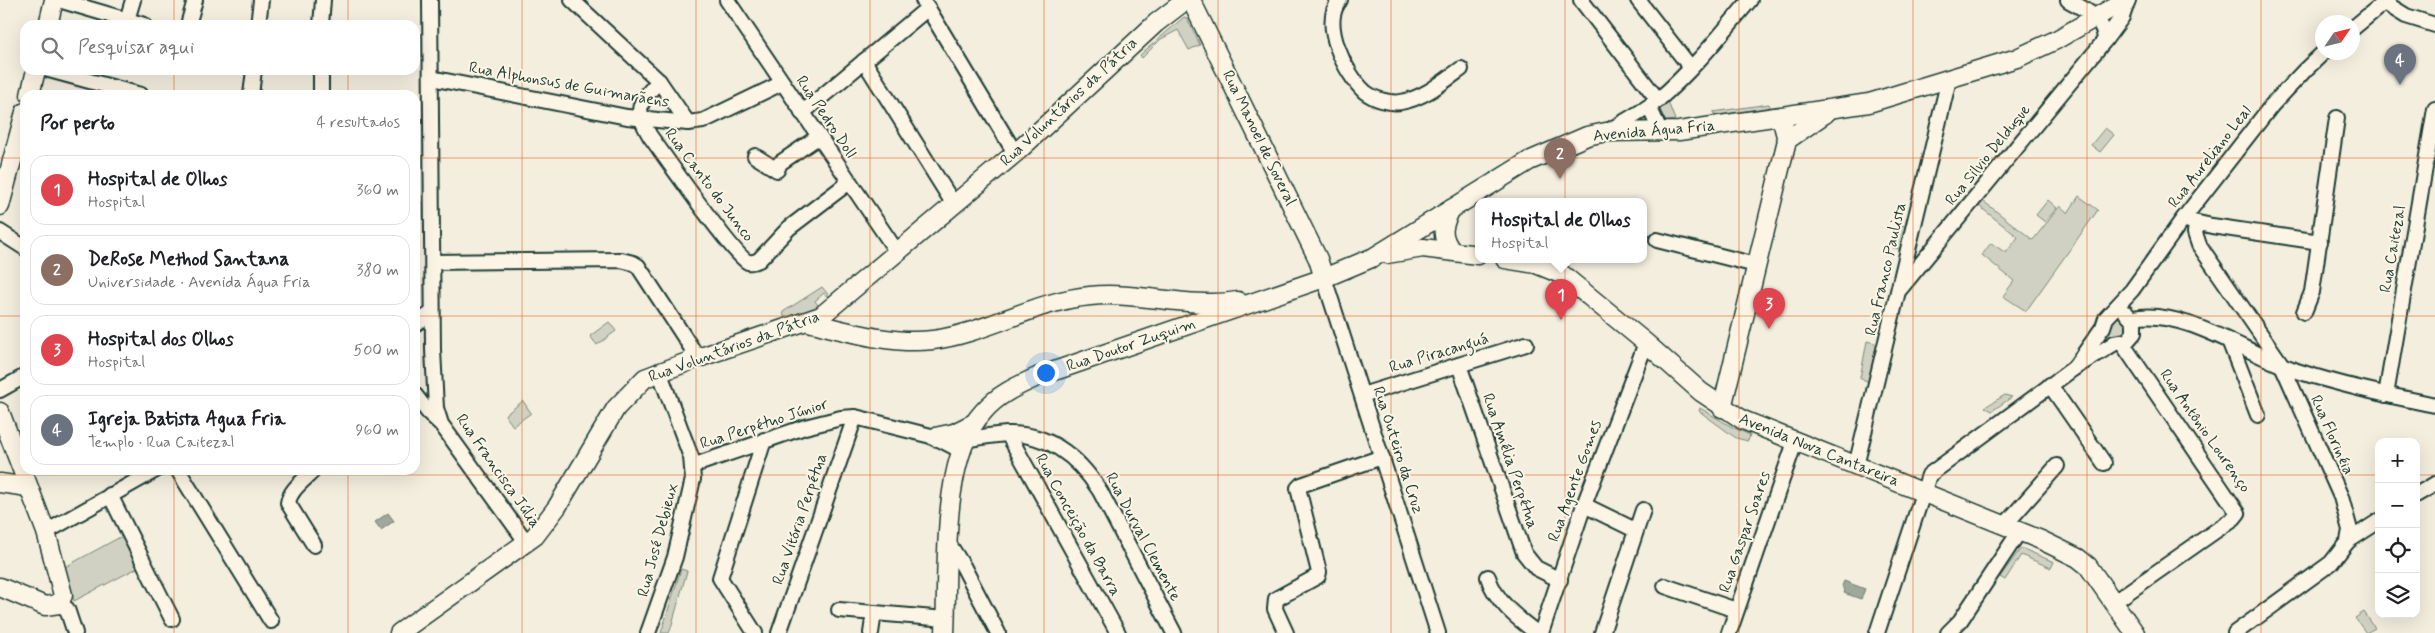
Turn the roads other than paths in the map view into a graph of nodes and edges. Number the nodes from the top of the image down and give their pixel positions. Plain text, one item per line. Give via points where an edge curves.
1 (54, 0) edge
2 (59, 0) edge
3 (132, 0) edge
4 (195, 0) edge
5 (261, 0) edge
6 (323, 0) edge
7 (430, 0) edge
8 (572, 0) edge
9 (727, 0) edge
10 (1186, 0) edge
11 (1191, 0) edge
12 (1340, 0) edge
13 (1581, 0) edge
14 (1638, 0) edge
15 (1750, 0) edge
16 (2068, 0) edge
17 (2127, 0) edge
18 (2386, 1) edge
19 (925, 4) edge
20 (2097, 17) junction
21 (49, 20) edge
22 (127, 20) joint
23 (189, 20) edge
24 (259, 20) edge
25 (321, 20) edge
26 (2360, 22) edge
27 (2435, 25) edge
28 (2105, 40) junction
29 (2316, 60) edge
30 (864, 61) junction
31 (1691, 68) junction
32 (1461, 69) dead end
33 (35, 75) edge
34 (67, 75) edge
35 (253, 75) edge
36 (321, 75) edge
37 (431, 78) junction
38 (1949, 79) junction
39 (659, 81) junction
40 (782, 83) junction
41 (31, 90) edge
42 (123, 90) edge
43 (252, 90) edge
44 (321, 90) edge
45 (1654, 103) junction
46 (1830, 110) junction
47 (2435, 110) edge
48 (802, 113) junction
49 (1781, 117) junction
50 (639, 118) junction
51 (2337, 118) dead end
52 (688, 123) junction
53 (1606, 132) junction
54 (1661, 132) junction
55 (818, 137) junction
56 (1787, 140) junction
57 (20, 147) edge
58 (1015, 153) junction
59 (755, 156) dead end
60 (848, 182) junction
61 (954, 203) junction
62 (0, 206) edge
63 (1444, 213) junction
64 (2190, 221) junction
65 (0, 232) edge
66 (1657, 240) dead end
67 (2320, 242) junction
68 (20, 245) edge
69 (1452, 251) junction
70 (897, 252) junction
71 (1475, 255) edge
72 (1374, 257) junction
73 (433, 262) junction
74 (1527, 263) edge
75 (1756, 265) junction
76 (1324, 278) junction
77 (1898, 293) junction
78 (845, 298) junction
79 (1253, 302) junction
80 (2304, 312) dead end
81 (432, 313) junction
82 (2124, 314) junction
83 (2170, 318) junction
84 (420, 321) edge
85 (809, 322) junction
86 (2102, 327) junction
87 (2134, 333) junction
88 (862, 334) junction
89 (2263, 339) junction
90 (1646, 342) junction
91 (2119, 343) junction
92 (2230, 343) junction
93 (1526, 344) dead end
94 (2258, 354) junction
95 (698, 358) junction
96 (1459, 365) junction
97 (2282, 365) junction
98 (2074, 368) junction
99 (659, 371) junction
100 (2302, 372) junction
101 (20, 379) edge
102 (434, 384) junction
103 (2050, 386) junction
104 (2292, 387) junction
105 (1727, 389) junction
106 (0, 390) edge
107 (420, 391) edge
108 (1701, 392) junction
109 (1362, 395) junction
110 (2386, 395) junction
111 (2435, 405) edge
112 (1722, 408) junction
113 (420, 410) edge
114 (2258, 415) dead end
115 (855, 417) junction
116 (1, 419) edge
117 (441, 424) junction
118 (974, 424) junction
119 (1008, 434) junction
120 (935, 437) junction
121 (764, 440) junction
122 (1795, 442) junction
123 (962, 445) junction
124 (1382, 457) junction
125 (2104, 463) dead end
126 (692, 466) junction
127 (1856, 466) junction
128 (2057, 466) dead end
129 (20, 467) edge
130 (23, 475) edge
131 (147, 475) edge
132 (181, 475) edge
133 (309, 475) edge
134 (0, 483) edge
135 (2435, 484) edge
136 (28, 487) junction
137 (1924, 493) junction
138 (2420, 493) edge
139 (110, 495) junction
140 (1584, 505) junction
141 (1643, 510) dead end
142 (2375, 524) edge
143 (2011, 528) junction
144 (1635, 530) junction
145 (46, 532) junction
146 (2348, 541) junction
147 (528, 543) junction
148 (949, 544) junction
149 (314, 545) dead end
150 (1488, 578) dead end
151 (1560, 580) junction
152 (1665, 586) dead end
153 (0, 587) edge
154 (2114, 602) junction
155 (59, 604) junction
156 (839, 610) dead end
157 (1736, 610) junction
158 (874, 613) junction
159 (172, 620) dead end
160 (271, 621) dead end
161 (946, 626) edge
162 (2126, 630) edge
163 (75, 633) edge
164 (399, 633) edge
165 (648, 633) edge
166 (755, 633) edge
167 (778, 633) edge
168 (871, 633) edge
169 (998, 633) edge
170 (1118, 633) edge
171 (1174, 633) edge
172 (1286, 633) edge
173 (1438, 633) edge
174 (1537, 633) edge
175 (1541, 633) edge
176 (1602, 633) edge
177 (1729, 633) edge
178 (1877, 633) edge
179 (1948, 633) edge
180 (2235, 633) edge

1 - 21 main road
2 - 22 street
3 - 22 street
4 - 23 street
5 - 24 street
6 - 25 street
7 - 37 street, Rua Francisca Júlia
8 - 39 street
9 - 40 street, Rua Pedro Doll
10 - 58 main road, Rua Voluntários da Pátria via 1156,23
11 - 76 main road, Rua Manoel de Soveral
12 - 32 street via 1332,14 1334,39 1347,67 1366,93 1400,102 1431,90
13 - 45 street
14 - 31 street
15 - 31 street
16 - 20 street
17 - 20 main road, Avenida Água Fria
17 - 28 street, Rua Silvio Delduque via 2122,17
18 - 26 street
18 - 27 street via 2406,16
19 - 30 street
19 - 58 street
20 - 28 street via 2105,30
20 - 38 main road, Avenida Água Fria via 2017,58
28 - 77 street, Rua Silvio Delduque
29 - 64 street, Rua Aureliano Leal via 2272,105
30 - 48 street
30 - 61 street
31 - 45 street
33 - 41 main road
34 - 42 street
35 - 43 street
36 - 44 street
37 - 50 street, Rua Alphonsus de Guimarãens
37 - 73 street, Rua Francisca Júlia
38 - 46 main road, Avenida Água Fria via 1869,103
38 - 77 street, Rua Franco Paulista
39 - 50 street via 642,102
39 - 52 street
40 - 48 street, Rua Pedro Doll
40 - 52 street, Rua Alphonsus de Guimarãens via 703,121
45 - 53 street
45 - 54 street
46 - 49 main road, Avenida Água Fria
46 - 56 main road, Avenida Água Fria
47 - 110 street, Rua Caitezal
48 - 55 street, Rua Pedro Doll
49 - 54 main road, Avenida Água Fria
49 - 56 main road
50 - 52 street, Rua Alphonsus de Guimarãens
50 - 60 street, Rua Canto do Junco via 728,240 749,262 759,260 789,228
51 - 67 street
53 - 54 main road, Avenida Água Fria
53 - 63 main road, Avenida Água Fria via 1542,154
55 - 59 street via 780,163 777,170
55 - 60 street, Rua Pedro Doll
56 - 75 main road
57 - 62 main road
58 - 61 main road, Rua Voluntários da Pátria
60 - 70 street, Rua Pedro Doll
61 - 70 main road, Rua Voluntários da Pátria
63 - 69 main road via 1442,230
63 - 72 main road, Rua Doutor Zuquim
64 - 67 street
64 - 82 street, Rua Aureliano Leal via 2132,290
64 - 89 street, Rua Florinéia via 2197,241
65 - 68 street
66 - 75 street
67 - 80 street via 2312,292
69 - 71 main road
69 - 72 main road via 1422,248
70 - 78 main road, Rua Voluntários da Pátria
72 - 76 main road, Rua Doutor Zuquim
73 - 81 street, Rua Francisca Júlia
73 - 95 street via 621,260 633,263
74 - 90 main road, Avenida Nova Cantareira via 1563,275
75 - 105 main road
76 - 79 main road, Rua Doutor Zuquim
76 - 109 street, Rua Outeiro da Cruz
77 - 127 street, Rua Franco Paulista
78 - 85 main road, Rua Voluntários da Pátria
78 - 88 main road via 849,317
79 - 88 main road via 1245,299 1206,302 1093,296 1045,304 934,340 901,341
79 - 118 main road, Rua Doutor Zuquim via 1024,383 998,398
81 - 84 street
81 - 102 street, Rua Francisca Júlia
82 - 83 street
82 - 86 street, Rua Aureliano Leal via 2106,318
82 - 87 street, Rua Aureliano Leal
83 - 87 street
83 - 92 street
85 - 88 main road
85 - 95 main road, Rua Voluntários da Pátria
86 - 91 street via 2106,337
86 - 98 street, Rua Aureliano Leal
87 - 91 street, Rua Aureliano Leal via 2127,341
89 - 94 street via 2264,347
89 - 97 street, Rua Florinéia
90 - 108 main road, Avenida Nova Cantareira
90 - 140 street, Rua Agente Gomes
91 - 98 street, Rua Aureliano Leal
91 - 154 street, Rua Antônio Lourenço via 2238,513
92 - 94 street
92 - 114 street
93 - 96 street, Rua Piracanguá
94 - 97 street
95 - 99 main road, Rua Voluntários da Pátria
96 - 109 street, Rua Piracanguá
96 - 151 street, Rua Amélia Perpétua via 1524,553 1536,568
97 - 100 street
97 - 104 street, Rua Florinéia
98 - 103 street, Rua Aureliano Leal
99 - 126 street, Rua José Debieux
99 - 147 main road, Rua Voluntários da Pátria via 645,378 616,408 558,507
100 - 104 street
100 - 110 street
101 - 106 street
102 - 107 street
102 - 117 street, Rua Francisca Júlia
103 - 125 street
103 - 137 street, Rua Aureliano Leal via 1930,475
104 - 146 street, Rua Florinéia via 2341,497 2348,521
105 - 108 main road via 1712,395
105 - 112 main road
108 - 112 main road, Avenida Nova Cantareira
109 - 124 street, Rua Outeiro da Cruz
110 - 111 street
112 - 122 main road, Avenida Nova Cantareira
113 - 117 street
115 - 120 street, Rua Perpétuo Júnior
115 - 121 street, Rua Perpétuo Júnior via 827,421
115 - 167 street, Rua Vitória Perpétua
116 - 129 main road
117 - 147 street, Rua Francisca Júlia
118 - 120 main road
118 - 123 main road, Rua Doutor Zuquim
119 - 123 street, Rua Durval Clemente
119 - 170 street, Rua Conceição da Barra
119 - 171 street, Rua Durval Clemente via 1038,438 1058,447 1088,472
120 - 123 street, Rua Perpétuo Júnior
121 - 126 street, Rua Perpétuo Júnior
121 - 166 street via 720,578
122 - 127 main road, Avenida Nova Cantareira
122 - 157 street, Rua Gaspar Soares
123 - 148 main road, Rua Doutor Zuquim via 953,481
124 - 172 street via 1298,488 1319,572 1318,576 1276,599 1275,609
124 - 173 street, Rua Outeiro da Cruz
126 - 165 street, Rua José Debieux via 691,491 675,557
127 - 137 main road, Avenida Nova Cantareira
128 - 143 street
130 - 136 main road
131 - 139 street
132 - 160 street
133 - 149 street via 290,496 288,503
134 - 136 main road
135 - 138 street
136 - 145 main road
137 - 143 main road, Avenida Nova Cantareira
137 - 178 street, Rua Aureliano Leal
139 - 145 street
139 - 159 street
140 - 144 street
140 - 151 street, Rua Agente Gomes
141 - 144 street
142 - 146 street
143 - 154 main road, Avenida Nova Cantareira via 2083,561
143 - 179 street via 1960,621
144 - 176 street
145 - 155 main road via 63,595
146 - 180 street via 2321,573
147 - 164 main road, Rua Voluntários da Pátria
148 - 161 main road, Rua Doutor Zuquim
148 - 169 street via 964,566
150 - 174 street via 1505,606
151 - 175 street, Rua Agente Gomes
152 - 157 street
153 - 155 main road via 45,606
154 - 162 main road, Avenida Nova Cantareira
155 - 163 street via 67,609
156 - 158 street
157 - 177 street, Rua Gaspar Soares
158 - 161 street
158 - 168 street

